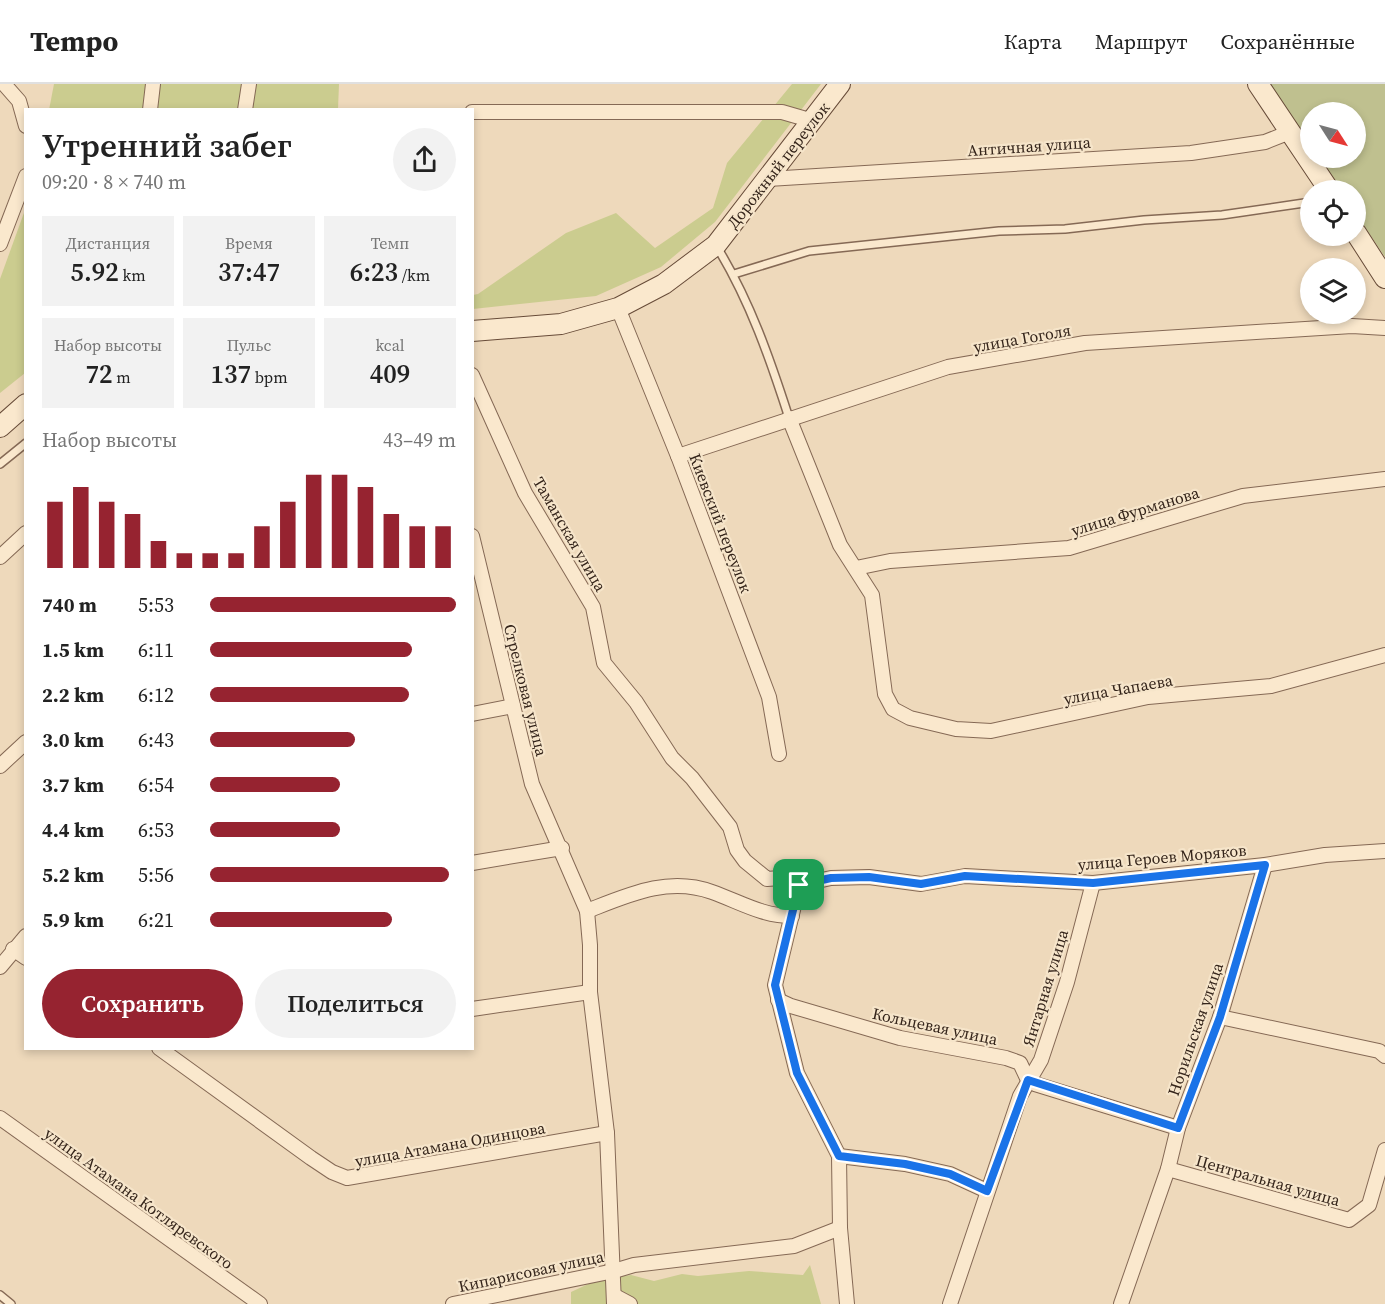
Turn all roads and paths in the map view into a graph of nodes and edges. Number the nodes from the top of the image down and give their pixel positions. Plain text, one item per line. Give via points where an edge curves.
1 (4, 84) edge
2 (153, 84) edge
3 (249, 84) edge
4 (840, 84) edge
5 (1258, 84) edge
6 (150, 108) edge
7 (245, 108) edge
8 (474, 112) edge
9 (24, 119) edge
10 (813, 121) junction
11 (1290, 132) junction
12 (768, 179) junction
13 (1322, 180) edge
14 (24, 181) edge
15 (1300, 204) edge
16 (0, 244) edge
17 (716, 245) junction
18 (1365, 246) edge
19 (734, 274) junction
20 (1385, 278) edge
21 (618, 308) junction
22 (1385, 328) edge
23 (474, 331) edge
24 (474, 379) edge
25 (24, 406) edge
26 (789, 418) junction
27 (0, 427) edge
28 (24, 445) edge
29 (678, 456) junction
30 (0, 464) edge
31 (1385, 479) edge
32 (24, 535) edge
33 (474, 554) edge
34 (0, 557) edge
35 (856, 568) junction
36 (477, 582) edge
37 (1385, 655) edge
38 (513, 706) junction
39 (474, 714) edge
40 (24, 744) edge
41 (779, 754) dead end
42 (0, 766) edge
43 (562, 848) junction
44 (1385, 851) edge
45 (474, 863) edge
46 (1265, 865) junction
47 (1093, 883) junction
48 (799, 885) junction
49 (587, 911) junction
50 (792, 916) junction
51 (24, 938) edge
52 (13, 949) junction
53 (24, 956) edge
54 (0, 967) edge
55 (590, 992) junction
56 (778, 1000) junction
57 (474, 1009) edge
58 (1220, 1017) junction
59 (162, 1050) edge
60 (1385, 1056) edge
61 (1028, 1080) junction
62 (0, 1118) edge
63 (1178, 1128) junction
64 (607, 1133) junction
65 (1385, 1150) edge
66 (839, 1156) junction
67 (1168, 1168) junction
68 (987, 1191) junction
69 (840, 1228) junction
70 (615, 1271) junction
71 (0, 1295) edge
72 (615, 1300) edge
73 (11, 1304) edge
74 (260, 1304) edge
75 (453, 1304) edge
76 (630, 1304) edge
77 (847, 1304) edge
78 (950, 1304) edge
79 (1121, 1304) edge

1 - 9 street via 19,101
2 - 6 street
3 - 7 street
4 - 10 main road, Дорожный переулок
5 - 11 main road
8 - 10 street via 782,112
10 - 12 main road, Дорожный переулок
11 - 12 street, Античная улица via 1265,142 1191,153
11 - 13 main road
12 - 17 main road, Дорожный переулок
14 - 16 street
15 - 19 lane via 1222,216 999,231 809,250
17 - 19 lane
17 - 21 main road, Дорожный переулок via 664,284
18 - 20 main road
19 - 26 lane via 765,346
21 - 23 main road, Дорожный переулок via 561,324
21 - 29 street, Киевский переулок
22 - 26 street, улица Гоголя via 1352,326 1085,344 948,367
24 - 48 street, Таманская улица via 525,493 593,607 603,663 636,702 672,758 730,827 745,861 768,879 780,878
25 - 27 main road
26 - 29 street, улица Гоголя
26 - 35 street via 840,545
28 - 30 lane
29 - 41 street, Киевский переулок via 769,697
31 - 35 street, улица Фурманова via 1243,496 1069,548 890,561
32 - 34 street
33 - 36 street, Стрелковая улица
35 - 37 street, улица Чапаева via 872,595 885,694 893,709 926,723 956,729 991,731 1148,697 1272,686
36 - 38 street, Стрелковая улица
38 - 39 street
38 - 43 street, Стрелковая улица via 532,784
40 - 42 street
43 - 45 street
43 - 49 street, Стрелковая улица
44 - 46 street, улица Героев Моряков
46 - 47 street, улица Героев Моряков
46 - 58 street, Норильская улица
47 - 48 street, улица Героев Моряков via 965,876 921,884 869,877 831,878
47 - 61 street, Янтарная улица via 1067,982 1041,1060
48 - 50 street
49 - 50 street via 667,884 710,891 776,916
49 - 55 street, Стрелковая улица
50 - 56 street via 775,985
51 - 52 street
52 - 53 street
52 - 54 street
55 - 57 street
55 - 64 street, Стрелковая улица
56 - 61 street, Кольцевая улица via 900,1038 1006,1058 1020,1064
56 - 66 street via 797,1073
58 - 60 street via 1379,1051
58 - 63 street, Норильская улица
59 - 64 street, улица Атамана Одинцова via 310,1158 347,1178
61 - 63 street, Кольцевая улица
61 - 68 street, Янтарная улица
62 - 74 street, улица Атамана Котляревского
63 - 67 street, Норильская улица
64 - 70 street, Стрелковая улица
65 - 67 street, Центральная улица via 1369,1205 1349,1220
66 - 68 street via 950,1174
66 - 69 street
67 - 79 street, Норильская улица
68 - 78 street, Янтарная улица
69 - 70 street, Кипарисовая улица via 794,1246 634,1265
69 - 77 street
70 - 72 street, Стрелковая улица
70 - 75 street, Кипарисовая улица
71 - 73 lane
72 - 76 street

